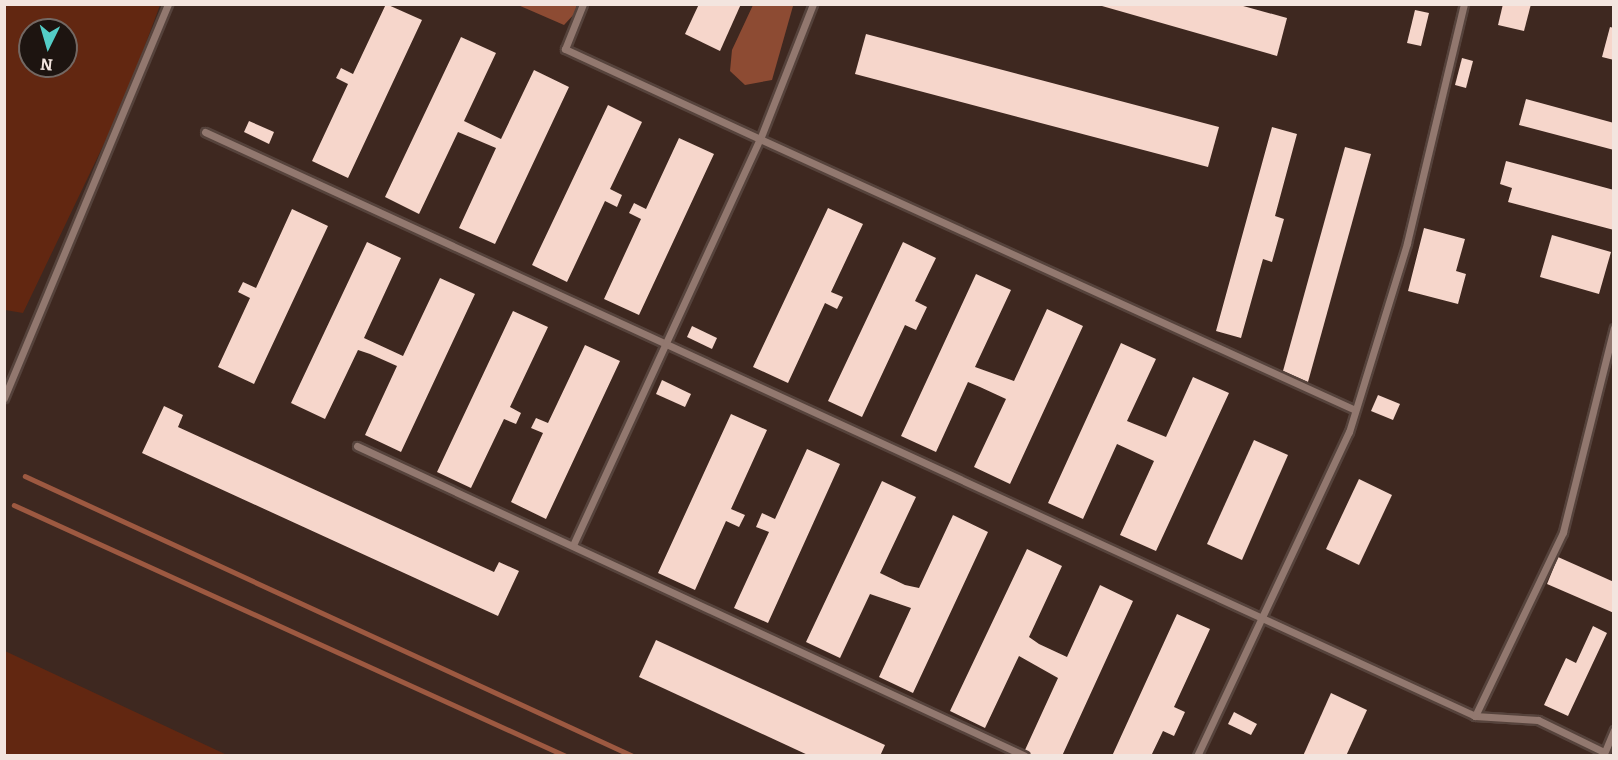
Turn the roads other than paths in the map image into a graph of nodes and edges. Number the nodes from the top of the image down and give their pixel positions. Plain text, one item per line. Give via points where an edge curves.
1 (168, 4) edge
2 (583, 4) edge
3 (813, 4) edge
4 (1464, 4) edge
5 (205, 132) dead end
6 (760, 139) junction
7 (1614, 327) edge
8 (663, 342) junction
9 (4, 398) edge
10 (1353, 409) junction
11 (357, 446) dead end
12 (573, 545) junction
13 (1263, 618) junction
14 (1475, 716) junction
15 (1614, 730) edge
16 (1603, 754) edge
17 (1025, 756) edge
18 (1197, 756) edge

1 - 9 lane
2 - 6 lane via 565,49
3 - 6 lane
4 - 10 lane via 1407,243
5 - 8 lane
6 - 8 lane
6 - 10 lane
7 - 14 lane via 1563,532
8 - 12 lane
8 - 13 lane
10 - 13 lane via 1323,497
11 - 12 lane
12 - 17 lane
13 - 14 lane
13 - 18 lane
14 - 16 lane via 1538,720
15 - 16 lane

